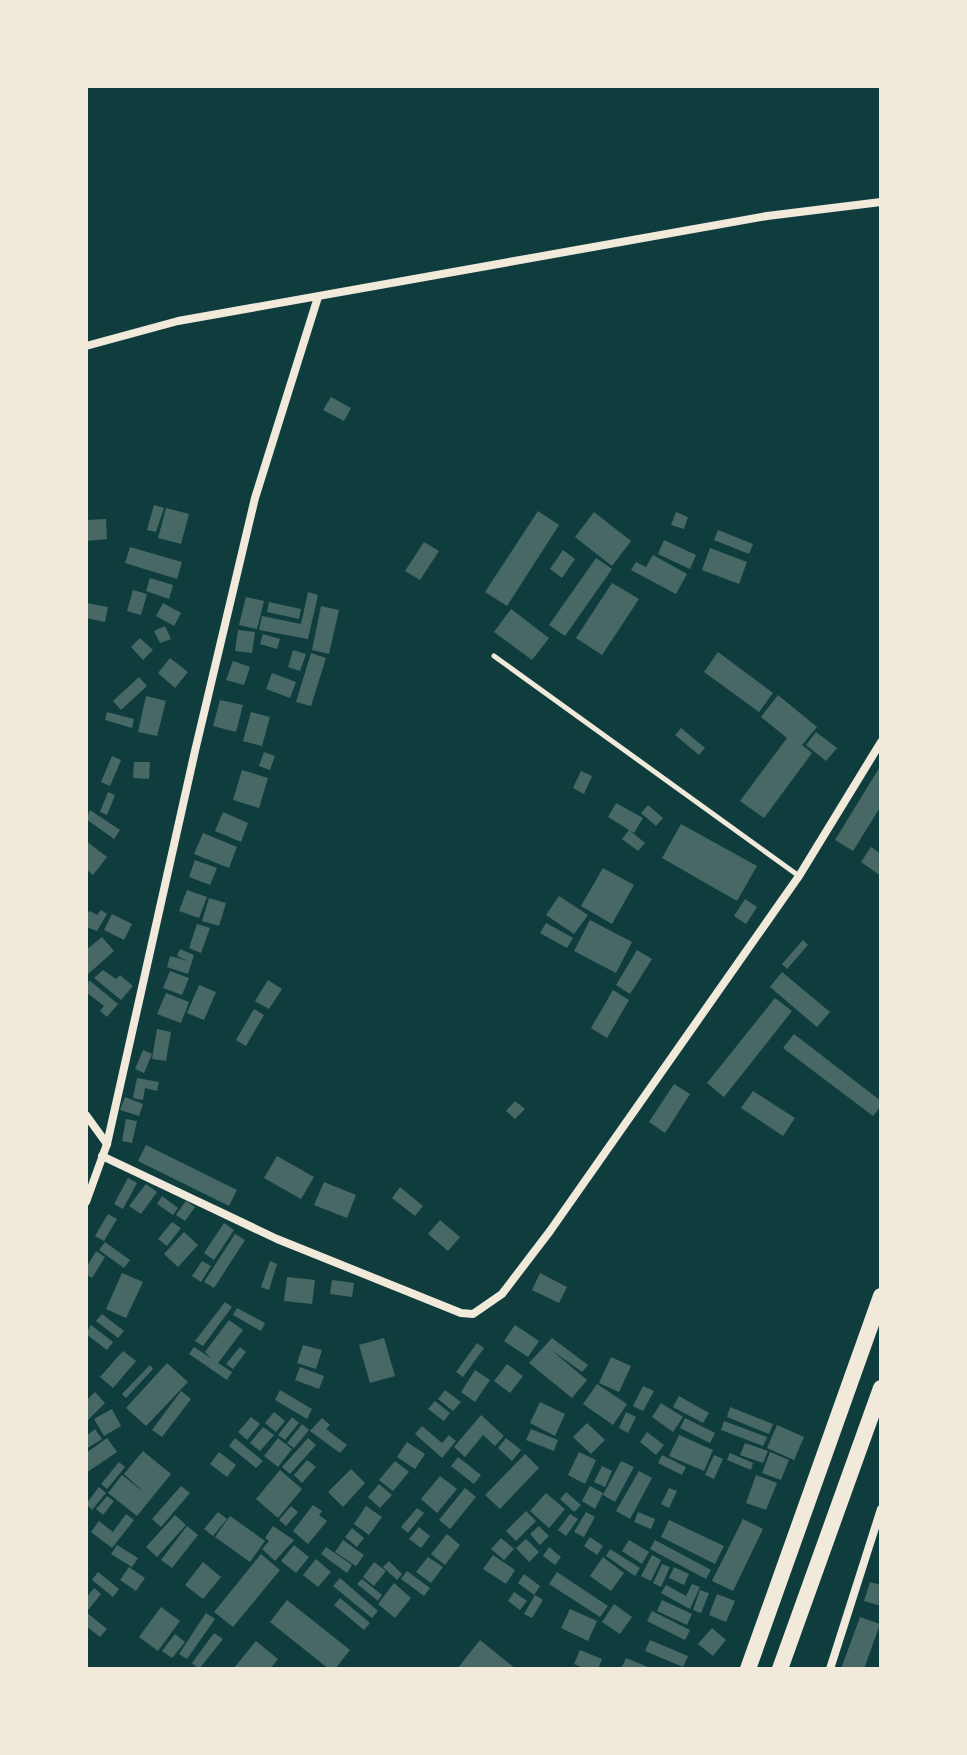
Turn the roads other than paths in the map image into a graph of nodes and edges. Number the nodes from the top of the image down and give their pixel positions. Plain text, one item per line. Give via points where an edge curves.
1 (881, 202) edge
2 (318, 297) junction
3 (86, 346) edge
4 (494, 656) dead end
5 (881, 742) edge
6 (799, 876) junction
7 (86, 1115) edge
8 (107, 1144) junction
9 (102, 1156) junction
10 (86, 1202) edge
11 (881, 1296) edge
12 (881, 1388) edge
13 (878, 1408) edge
14 (881, 1509) edge
15 (748, 1669) edge
16 (780, 1669) edge
17 (830, 1669) edge

1 - 2 street via 767,216
2 - 3 street via 178,321
2 - 8 street via 255,498
4 - 6 lane
5 - 6 street
6 - 9 street via 550,1231 502,1294 473,1314 277,1239
7 - 8 street
8 - 9 street
9 - 10 street
11 - 15 highway
12 - 13 highway
13 - 16 highway
14 - 17 street

